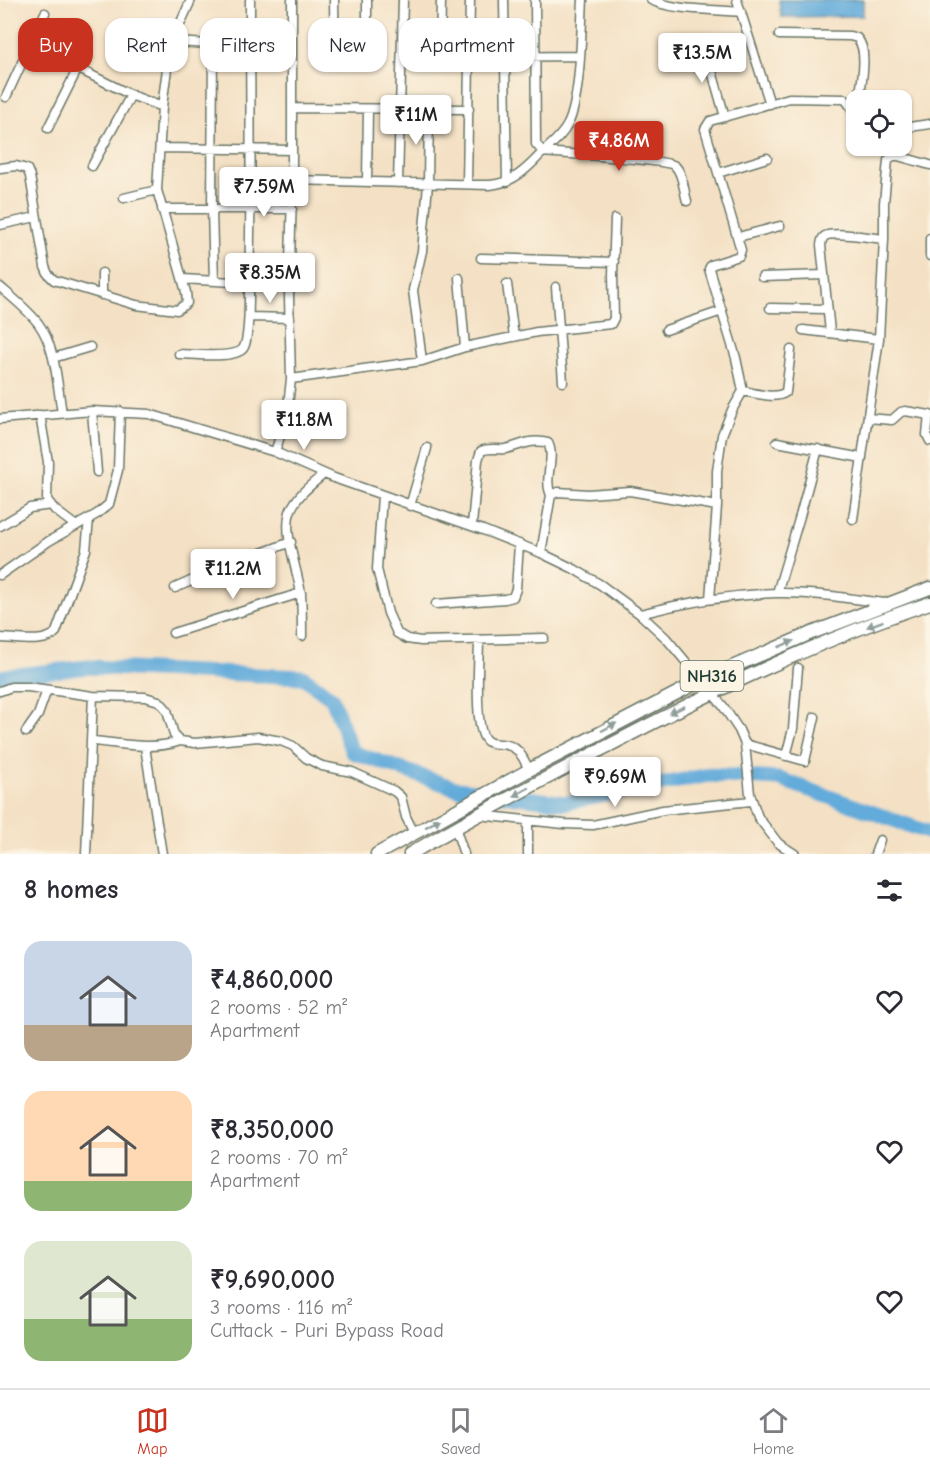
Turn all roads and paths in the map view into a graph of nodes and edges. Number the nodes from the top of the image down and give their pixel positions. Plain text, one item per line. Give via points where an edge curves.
1 (191, 0) edge
2 (250, 0) edge
3 (292, 0) edge
4 (334, 0) edge
5 (367, 0) edge
6 (403, 0) edge
7 (441, 0) edge
8 (470, 0) edge
9 (504, 0) edge
10 (535, 0) edge
11 (583, 0) edge
12 (651, 0) edge
13 (737, 0) edge
14 (707, 4) edge
15 (741, 12) junction
16 (45, 13) dead end
17 (43, 18) edge
18 (183, 18) edge
19 (250, 18) edge
20 (292, 18) edge
21 (334, 18) edge
22 (367, 18) edge
23 (403, 18) edge
24 (441, 18) edge
25 (470, 18) edge
26 (504, 18) edge
27 (535, 18) edge
28 (778, 35) dead end
29 (704, 43) dead end
30 (579, 56) junction
31 (535, 57) joint
32 (18, 72) edge
33 (76, 72) edge
34 (86, 72) edge
35 (167, 72) edge
36 (213, 72) edge
37 (250, 72) edge
38 (292, 72) edge
39 (401, 72) edge
40 (470, 72) edge
41 (504, 72) edge
42 (861, 90) edge
43 (131, 95) junction
44 (6, 97) dead end
45 (846, 100) edge
46 (770, 104) junction
47 (162, 106) junction
48 (292, 108) junction
49 (368, 109) junction
50 (400, 109) junction
51 (429, 109) junction
52 (469, 110) junction
53 (725, 117) junction
54 (930, 124) edge
55 (912, 127) edge
56 (48, 128) dead end
57 (160, 148) junction
58 (213, 149) junction
59 (251, 149) junction
60 (292, 150) junction
61 (543, 152) junction
62 (766, 158) dead end
63 (930, 165) edge
64 (92, 166) dead end
65 (0, 168) edge
66 (718, 173) junction
67 (292, 180) junction
68 (367, 182) junction
69 (507, 182) junction
70 (398, 183) junction
71 (428, 184) junction
72 (467, 184) junction
73 (157, 190) junction
74 (124, 198) dead end
75 (687, 201) dead end
76 (162, 209) junction
77 (292, 209) junction
78 (212, 210) junction
79 (252, 210) junction
80 (36, 217) junction
81 (615, 219) dead end
82 (0, 225) edge
83 (780, 226) dead end
84 (738, 237) junction
85 (930, 238) edge
86 (884, 239) junction
87 (930, 256) edge
88 (481, 258) dead end
89 (614, 262) junction
90 (102, 273) dead end
91 (824, 275) junction
92 (762, 277) dead end
93 (459, 278) dead end
94 (183, 279) junction
95 (214, 281) junction
96 (249, 283) junction
97 (507, 284) dead end
98 (0, 287) edge
99 (556, 287) dead end
100 (102, 295) junction
101 (770, 308) dead end
102 (827, 309) junction
103 (722, 311) junction
104 (249, 317) junction
105 (290, 318) junction
106 (559, 330) junction
107 (666, 330) dead end
108 (803, 330) dead end
109 (830, 332) junction
110 (514, 337) junction
111 (879, 339) junction
112 (90, 347) dead end
113 (465, 347) junction
114 (791, 350) dead end
115 (179, 354) dead end
116 (53, 358) junction
117 (422, 361) junction
118 (291, 379) junction
119 (563, 382) dead end
120 (743, 391) junction
121 (92, 411) junction
122 (120, 411) junction
123 (62, 413) junction
124 (40, 415) junction
125 (929, 416) edge
126 (0, 418) edge
127 (868, 418) junction
128 (928, 438) edge
129 (777, 442) dead end
130 (427, 448) dead end
131 (818, 449) junction
132 (278, 453) junction
133 (862, 458) junction
134 (97, 472) dead end
135 (320, 473) junction
136 (551, 495) junction
137 (382, 496) junction
138 (51, 505) junction
139 (410, 506) junction
140 (717, 506) junction
141 (89, 519) junction
142 (853, 519) dead end
143 (472, 525) junction
144 (0, 526) edge
145 (76, 526) junction
146 (291, 542) junction
147 (519, 544) junction
148 (541, 552) junction
149 (0, 575) edge
150 (175, 588) dead end
151 (930, 588) edge
152 (300, 593) junction
153 (777, 593) junction
154 (710, 599) junction
155 (887, 603) junction
156 (436, 604) dead end
157 (928, 605) edge
158 (640, 614) junction
159 (173, 633) dead end
160 (302, 636) dead end
161 (0, 638) edge
162 (544, 638) dead end
163 (479, 641) junction
164 (798, 668) dead end
165 (702, 680) junction
166 (47, 690) junction
167 (0, 691) edge
168 (713, 693) junction
169 (93, 696) junction
170 (815, 717) dead end
171 (26, 732) dead end
172 (92, 741) junction
173 (180, 741) junction
174 (745, 744) junction
175 (145, 747) junction
176 (786, 756) junction
177 (529, 770) junction
178 (751, 798) junction
179 (478, 815) junction
180 (528, 821) junction
181 (455, 827) junction
182 (414, 833) junction
183 (880, 840) dead end
184 (86, 854) edge
185 (162, 854) edge
186 (377, 854) edge
187 (410, 854) edge
188 (464, 854) edge
189 (528, 854) edge
190 (795, 854) edge
191 (875, 854) edge

1 - 18 street
2 - 19 street
3 - 20 street
4 - 21 street
5 - 22 street
6 - 23 street
7 - 24 street
8 - 25 street
9 - 26 street
10 - 27 street
11 - 30 street
12 - 14 street via 675,7
13 - 15 street
14 - 15 street
15 - 46 street
16 - 17 street
28 - 42 street via 857,38 863,56
29 - 53 street
30 - 31 street
30 - 61 street via 574,108 568,125
31 - 61 street via 536,144
32 - 44 street
33 - 56 street
34 - 43 street
35 - 47 street
36 - 58 street
37 - 59 street
38 - 48 street
39 - 50 street
40 - 52 street
41 - 69 street
43 - 47 street
43 - 64 street
45 - 46 street via 789,98
46 - 53 street
47 - 57 street
48 - 49 street
48 - 60 street
49 - 50 street
49 - 68 street
50 - 51 street
50 - 70 street
51 - 52 street
51 - 71 street
52 - 72 street
53 - 66 street via 710,121 705,129
54 - 55 street
57 - 58 street
57 - 73 street
58 - 59 street
58 - 78 street
59 - 60 street
59 - 79 street
60 - 67 street
61 - 69 street via 519,176
61 - 75 street via 674,164
62 - 66 street
63 - 86 street via 898,156 888,160
65 - 80 street via 27,169
66 - 84 street
67 - 68 street
67 - 77 street
68 - 70 street
69 - 72 street
70 - 71 street
71 - 72 street
71 - 117 street via 422,250 413,290
73 - 74 street
73 - 76 street
76 - 78 street
76 - 94 street
77 - 79 street
77 - 105 street
78 - 79 street
78 - 95 street
79 - 96 street
80 - 82 street
80 - 100 street via 48,274 54,280
81 - 89 street
83 - 84 street
84 - 103 street via 741,254 709,269
85 - 87 street
86 - 91 street via 826,236 821,245
86 - 111 street
88 - 89 street
89 - 106 street via 611,324
90 - 100 street
91 - 92 street
91 - 102 street
93 - 113 street
94 - 95 street
94 - 100 street via 187,303 177,310
95 - 96 street
96 - 104 street
97 - 110 street
98 - 116 street via 37,322
99 - 106 street
101 - 102 street
102 - 109 street
103 - 107 street
103 - 120 street
104 - 105 street
104 - 115 street via 240,352
105 - 118 street
106 - 110 street
106 - 119 street
108 - 109 street
109 - 111 street
110 - 113 street
111 - 127 street
112 - 116 street
113 - 117 street
114 - 120 street via 786,392 774,396
116 - 123 street
117 - 118 street
118 - 132 street via 288,416
120 - 140 street via 723,431
121 - 122 street
121 - 123 street
121 - 134 street
122 - 132 street via 149,414
122 - 141 street via 114,491 105,509
123 - 124 street
124 - 126 street
124 - 138 street via 48,462 47,500
125 - 127 street via 905,411 892,420
125 - 128 street
127 - 133 street
129 - 131 street
130 - 139 street
131 - 133 street
131 - 153 street
132 - 135 street
133 - 142 street
135 - 137 street
135 - 146 street via 291,509
136 - 140 street via 630,491
136 - 143 street via 548,442 520,443 507,449 486,448 478,459
136 - 148 street
137 - 139 street
137 - 163 street via 376,569 387,613 397,633 421,641
138 - 144 street via 30,508
138 - 145 street
139 - 143 street
140 - 154 street
141 - 145 street
141 - 161 street via 86,550 56,632 42,639
143 - 147 street
145 - 149 street
146 - 150 street
146 - 152 street
147 - 148 street
147 - 156 street via 513,597
148 - 158 street via 601,585
151 - 155 highway, NH316
152 - 159 street
152 - 160 street
153 - 154 street
153 - 155 street
154 - 158 street
165 -> 155 highway, NH316
157 -> 168 highway, NH316 via 802,653
158 - 165 street
162 - 163 street
163 - 177 street via 481,732 492,744 517,749
164 - 176 street via 793,729
165 - 168 street
177 -> 165 highway, NH316
166 - 167 street via 11,687
166 - 169 street
166 - 171 street via 38,715
168 - 174 street
168 -> 179 highway, NH316
169 - 172 street
169 - 173 street via 159,701
170 - 176 street via 805,761
172 - 175 street
172 - 184 street
173 - 175 street
173 - 182 street via 258,737 281,741 322,766 352,772 394,791 401,797
174 - 176 street
174 - 178 street
175 - 185 street
182 -> 177 highway, NH316
178 - 180 street via 593,825
178 - 190 street via 766,830
179 - 180 street
179 - 181 highway, NH316
180 - 189 street
181 - 187 highway, NH316
181 - 188 street
182 - 186 highway, NH316
183 - 191 street

